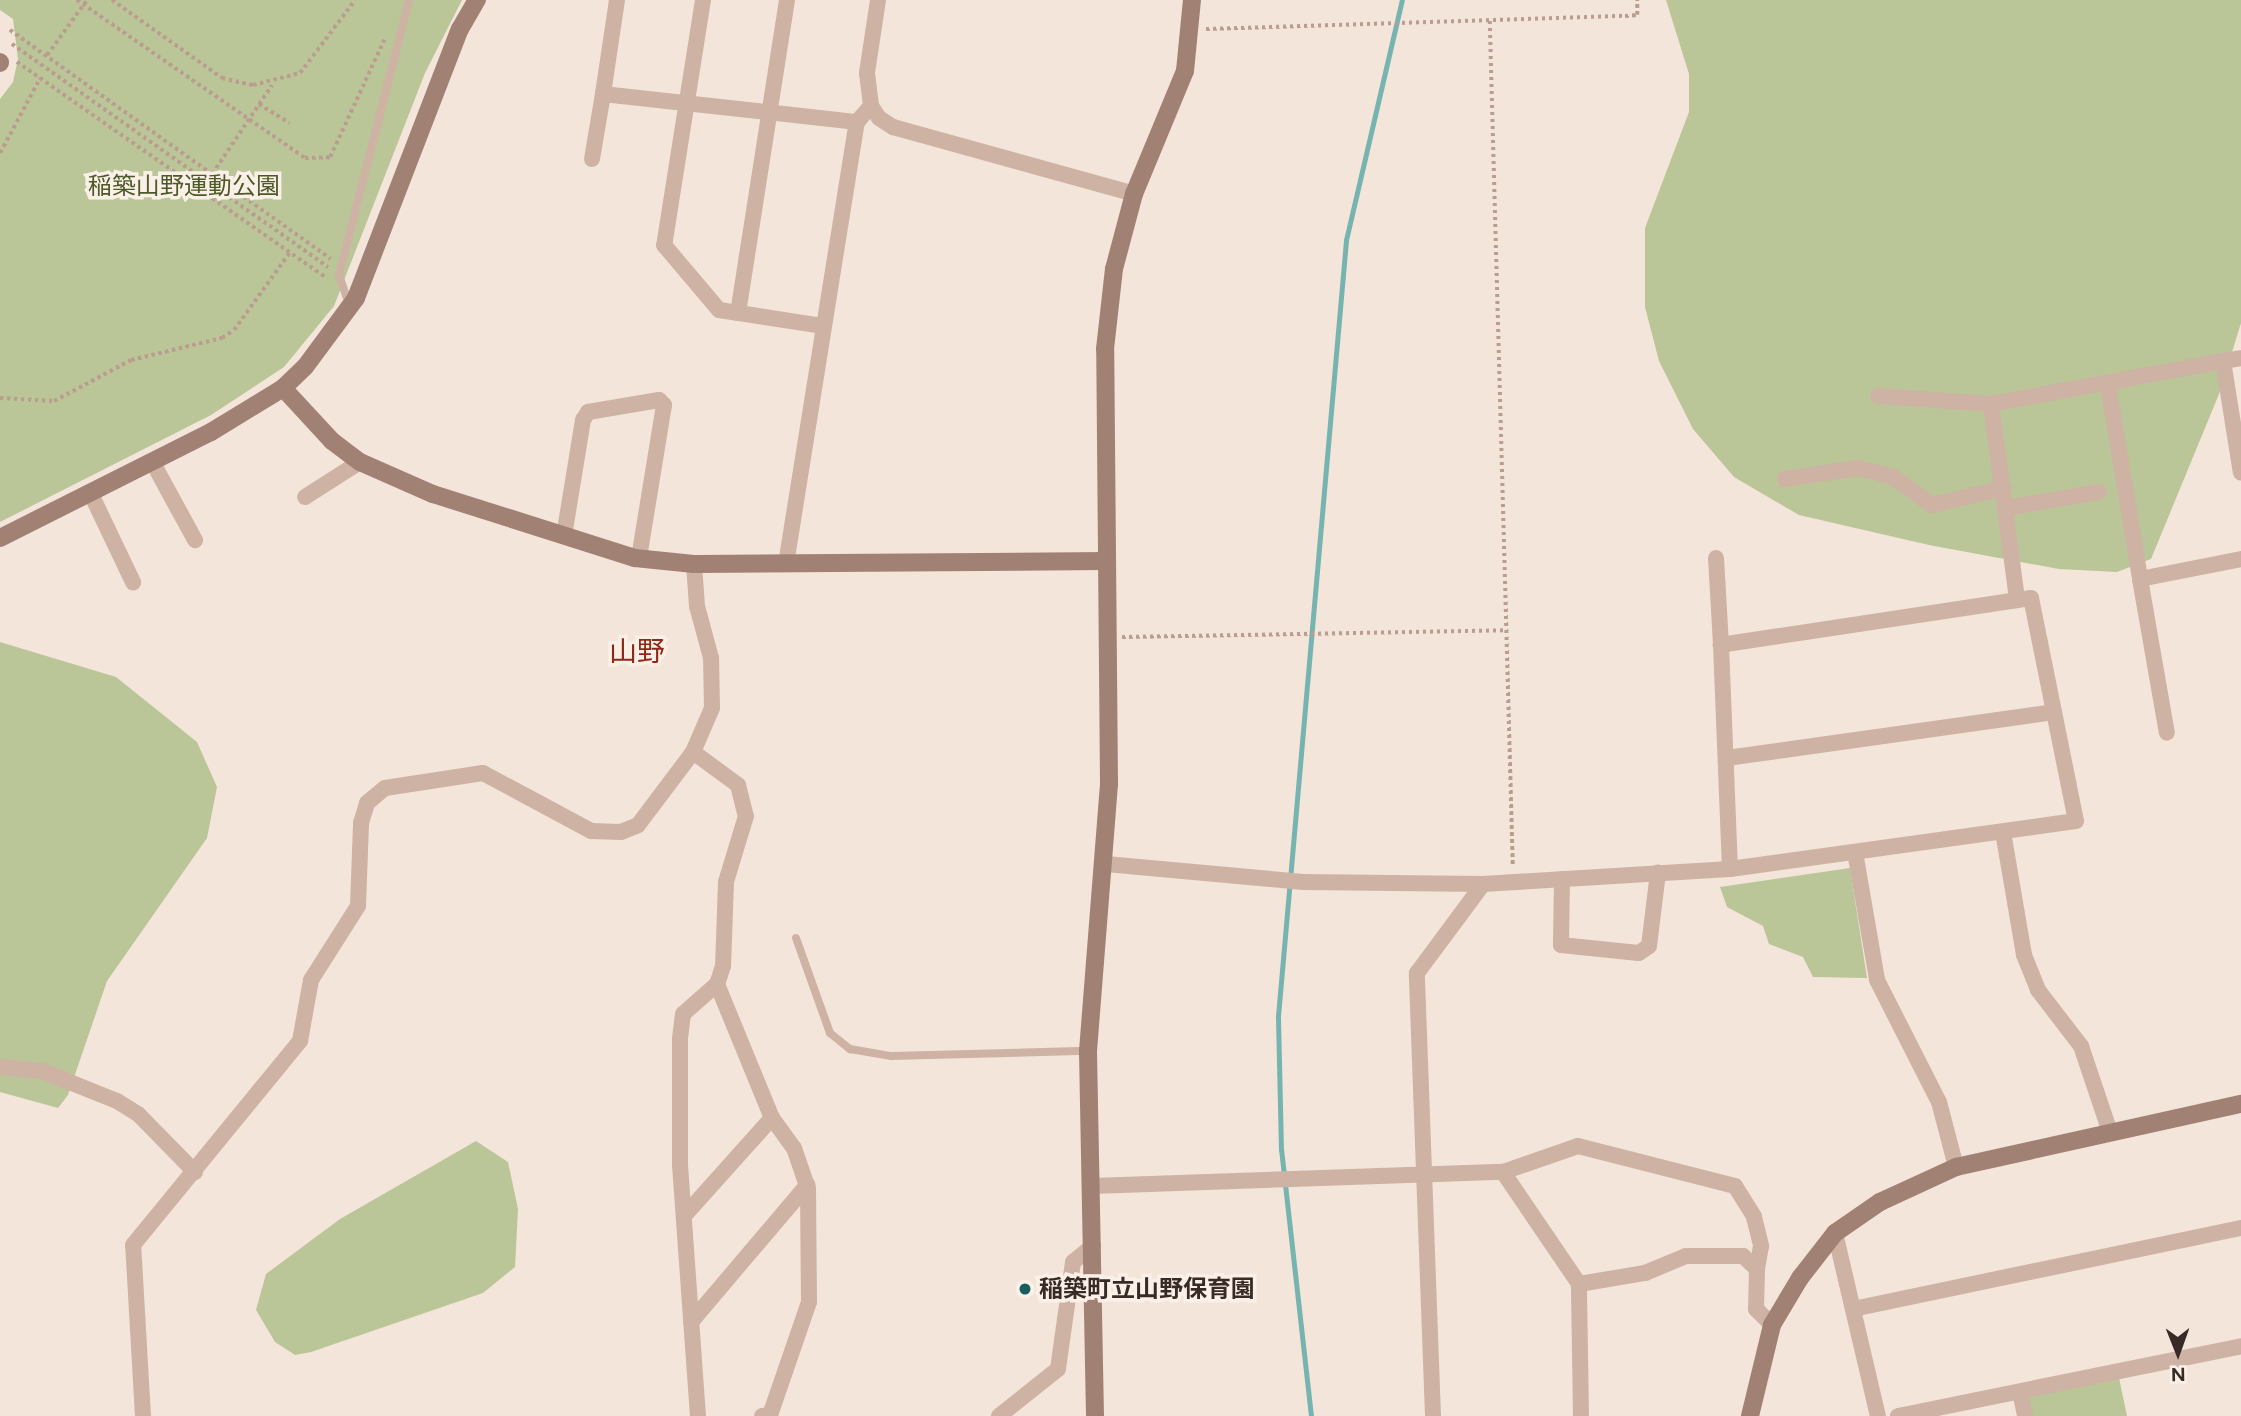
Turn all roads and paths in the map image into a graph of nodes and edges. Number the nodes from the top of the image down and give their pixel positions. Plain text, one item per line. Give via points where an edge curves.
1 (77, 0) edge
2 (111, 0) edge
3 (355, 0) edge
4 (410, 0) edge
5 (477, 0) edge
6 (617, 0) edge
7 (703, 0) edge
8 (787, 0) edge
9 (878, 0) edge
10 (1192, 0) edge
11 (1637, 0) edge
12 (85, 2) edge
13 (1490, 22) junction
14 (401, 25) junction
15 (1193, 29) junction
16 (10, 30) dead end
17 (12, 44) dead end
18 (47, 56) junction
19 (5, 62) edge
20 (40, 78) junction
21 (273, 84) junction
22 (603, 94) junction
23 (259, 104) junction
24 (686, 105) junction
25 (871, 106) junction
26 (768, 113) junction
27 (247, 122) junction
28 (857, 122) junction
29 (289, 123) dead end
30 (0, 153) edge
31 (592, 159) dead end
32 (212, 174) junction
33 (1134, 194) junction
34 (290, 252) junction
35 (341, 271) junction
36 (340, 287) junction
37 (350, 307) junction
38 (738, 313) junction
39 (824, 326) junction
40 (2241, 358) edge
41 (2222, 361) junction
42 (2108, 385) junction
43 (283, 388) junction
44 (1878, 396) dead end
45 (0, 398) edge
46 (1991, 404) junction
47 (360, 462) junction
48 (153, 463) junction
49 (2241, 473) edge
50 (1785, 479) dead end
51 (2004, 488) junction
52 (2099, 492) dead end
53 (91, 494) junction
54 (304, 497) dead end
55 (2006, 508) junction
56 (2, 536) edge
57 (564, 536) junction
58 (195, 540) dead end
59 (639, 558) junction
60 (1716, 558) dead end
61 (2241, 559) edge
62 (1107, 561) junction
63 (694, 564) junction
64 (786, 564) junction
65 (2140, 579) junction
66 (134, 582) dead end
67 (2017, 599) junction
68 (1507, 629) junction
69 (1110, 638) junction
70 (1721, 645) junction
71 (2054, 712) junction
72 (2166, 733) dead end
73 (693, 752) junction
74 (1727, 758) junction
75 (2003, 832) junction
76 (1855, 852) junction
77 (1106, 864) junction
78 (1730, 869) junction
79 (1658, 873) junction
80 (1562, 879) junction
81 (1514, 882) junction
82 (1483, 884) junction
83 (796, 938) dead end
84 (717, 984) junction
85 (1088, 1051) junction
86 (0, 1067) edge
87 (2241, 1104) edge
88 (772, 1118) junction
89 (2109, 1129) junction
90 (1956, 1167) junction
91 (195, 1172) junction
92 (1503, 1172) junction
93 (1421, 1176) junction
94 (807, 1185) junction
95 (1092, 1186) junction
96 (684, 1216) junction
97 (2241, 1228) edge
98 (1835, 1233) junction
99 (1093, 1246) junction
100 (1757, 1269) junction
101 (1579, 1284) junction
102 (1853, 1309) junction
103 (691, 1322) junction
104 (1772, 1325) junction
105 (2241, 1346) edge
106 (2020, 1392) junction
107 (143, 1416) edge
108 (698, 1416) edge
109 (762, 1416) edge
110 (999, 1416) edge
111 (1095, 1416) edge
112 (1433, 1416) edge
113 (1581, 1416) edge
114 (1750, 1416) edge
115 (1878, 1416) edge
116 (1898, 1416) edge
117 (2025, 1416) edge

1 - 12 path
2 - 21 path via 222,78
3 - 21 path via 313,60
4 - 14 lane
5 - 37 street via 460,29
6 - 22 street
7 - 24 street
8 - 26 street
9 - 25 street via 867,73
10 - 15 street
11 - 13 path via 1637,15
12 - 18 path
12 - 27 path
13 - 15 path
13 - 68 path
14 - 27 path via 385,37 330,157 294,154
14 - 35 lane
15 - 33 street via 1185,71
16 - 18 path
17 - 35 path
18 - 32 path
19 - 20 path
20 - 30 path
20 - 34 path
21 - 23 path
22 - 24 street
22 - 31 street
23 - 27 path
23 - 29 path
24 - 26 street
24 - 38 street via 664,245 719,310
25 - 28 street
25 - 33 street via 893,127
26 - 28 street
26 - 38 street
27 - 32 path
28 - 39 street
32 - 35 path
33 - 62 street via 1114,270 1105,349
34 - 36 path
34 - 45 path via 234,330 222,338 131,360 54,401
35 - 36 lane
36 - 37 lane
37 - 43 street via 328,341
38 - 39 street
39 - 64 street
40 - 41 street
41 - 42 street
41 - 49 street
42 - 46 street
42 - 65 street
43 - 47 street via 332,441
43 - 48 street
44 - 46 street
46 - 51 street
47 - 54 street
47 - 57 street via 433,494
48 - 53 street
48 - 58 street
50 - 51 street via 1858,468 1893,477 1933,505
51 - 55 street
52 - 55 street
53 - 56 street
53 - 66 street
55 - 67 street
57 - 59 street
57 - 59 street via 583,419 588,412 659,400 664,405
59 - 63 street
60 - 70 street
61 - 65 street
62 - 64 street
62 - 69 street
63 - 64 street
63 - 73 street via 697,606 713,679 707,726
65 - 72 street
67 - 70 street
67 - 71 street via 2031,598
68 - 69 path
68 - 81 path
69 - 77 street
70 - 74 street
71 - 74 street
71 - 75 street via 2076,821
73 - 84 street via 738,785 745,798 746,816 726,882
73 - 91 street via 653,811 621,832 591,831 483,773 385,788 363,813 361,895 311,981 300,1041
74 - 78 street
75 - 76 street
75 - 89 street via 2024,955 2038,990 2081,1046
76 - 78 street
76 - 90 street via 1877,980 1939,1102
77 - 82 street via 1303,882
77 - 85 street
78 - 79 street
79 - 80 street
79 - 80 street via 1649,946 1639,953 1561,945
80 - 81 street
81 - 82 street
82 - 93 street via 1417,973
83 - 85 lane via 830,1032 850,1049 891,1056
84 - 88 street
84 - 96 street via 683,1014
85 - 95 street
86 - 91 street via 42,1071 117,1101 139,1115
87 - 89 street
88 - 94 street via 794,1148
88 - 96 street
89 - 90 street
90 - 98 street via 1880,1202
91 - 107 street via 134,1245
92 - 93 street
92 - 100 street via 1578,1146 1735,1186 1755,1217 1761,1246
92 - 101 street
93 - 95 street
93 - 112 street
94 - 103 street
94 - 109 street via 809,1301 771,1415
95 - 99 street
96 - 103 street
97 - 102 street
98 - 102 street
98 - 104 street
99 - 110 street via 1073,1262 1059,1369
99 - 111 street
100 - 101 street via 1743,1256 1686,1256 1646,1273
100 - 104 street via 1756,1308
101 - 113 street
102 - 115 street
103 - 108 street
104 - 114 street
105 - 106 street
106 - 116 street
106 - 117 street

